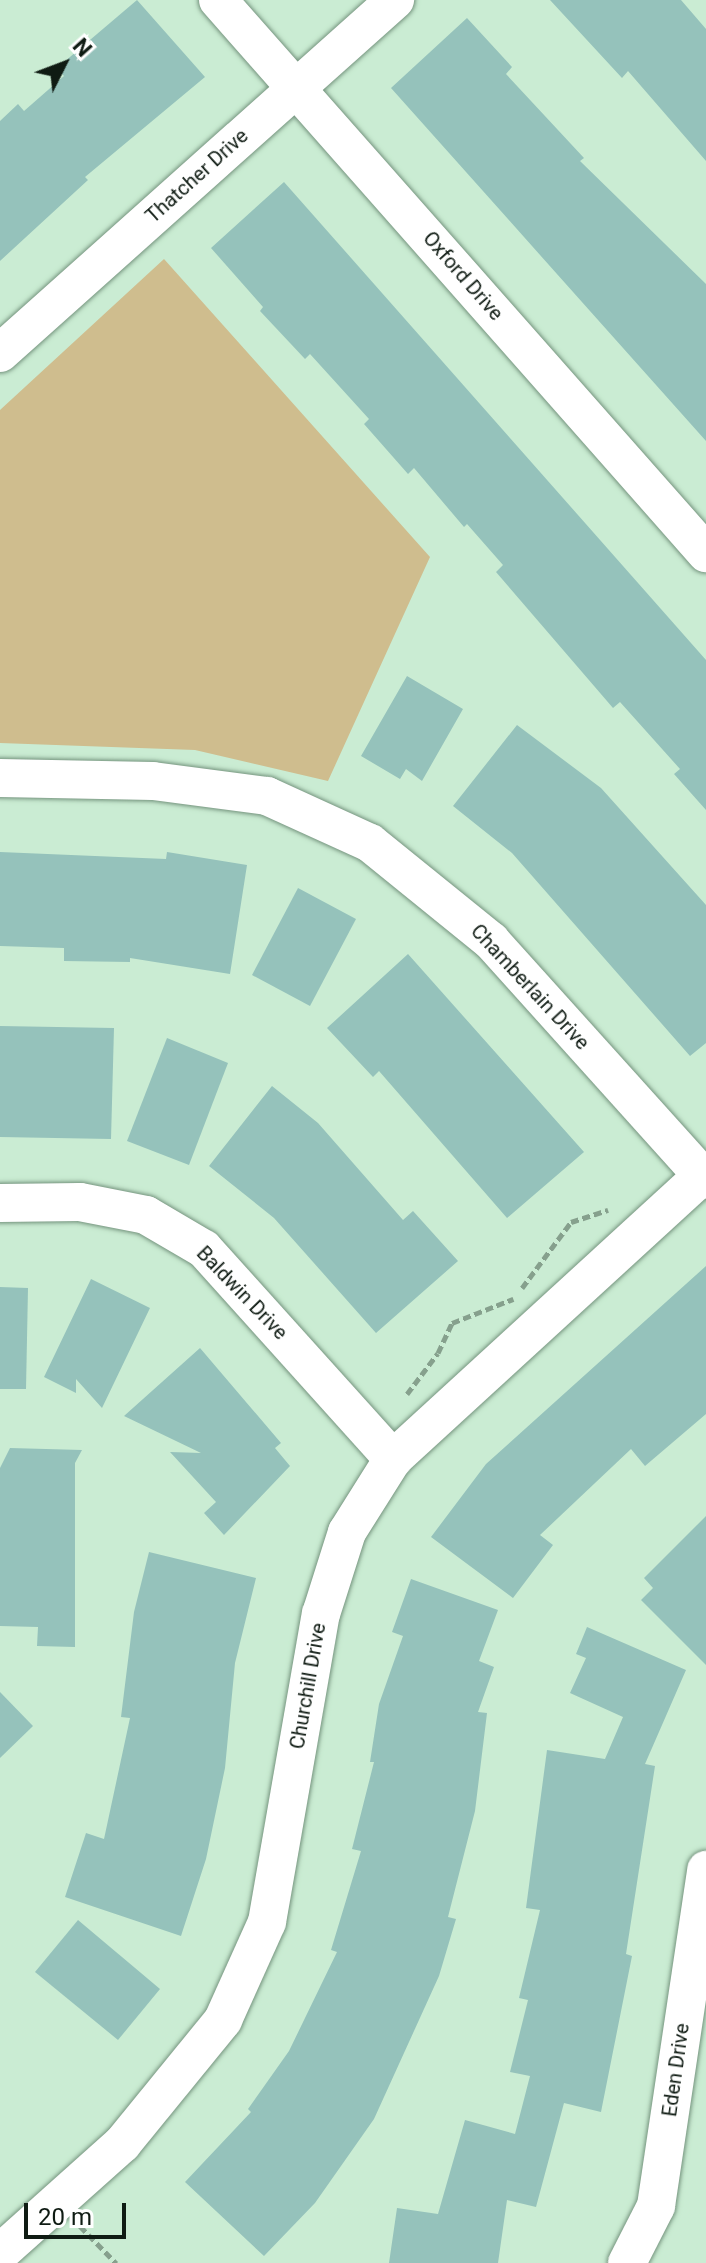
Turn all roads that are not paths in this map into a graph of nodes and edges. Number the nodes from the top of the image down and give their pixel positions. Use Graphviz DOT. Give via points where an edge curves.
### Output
graph roads {
  1 [pos="218,0"];
  2 [pos="395,0"];
  3 [pos="297,88"];
  4 [pos="0,353"];
  5 [pos="706,553"];
  6 [pos="0,778"];
  7 [pos="705,1176"];
  8 [pos="0,1203"];
  9 [pos="393,1459"];
  10 [pos="706,1870"];
  11 [pos="0,2253"];
  12 [pos="627,2263"];
  1 -- 3 [label="street, Oxford Drive"];
  2 -- 3 [label="street, Thatcher Drive"];
  3 -- 4 [label="street, Thatcher Drive"];
  3 -- 5 [label="street, Oxford Drive"];
  6 -- 7 [label="street, Chamberlain Drive" via="153,781 267,796 370,843 491,941"];
  7 -- 9 [label="street, Churchill Drive"];
  8 -- 9 [label="street, Baldwin Drive" via="80,1202 146,1215 204,1249"];
  9 -- 11 [label="street, Churchill Drive" via="347,1532 321,1614 267,1922 223,2020 122,2144"];
  10 -- 12 [label="street, Eden Drive" via="656,2206"];
}
